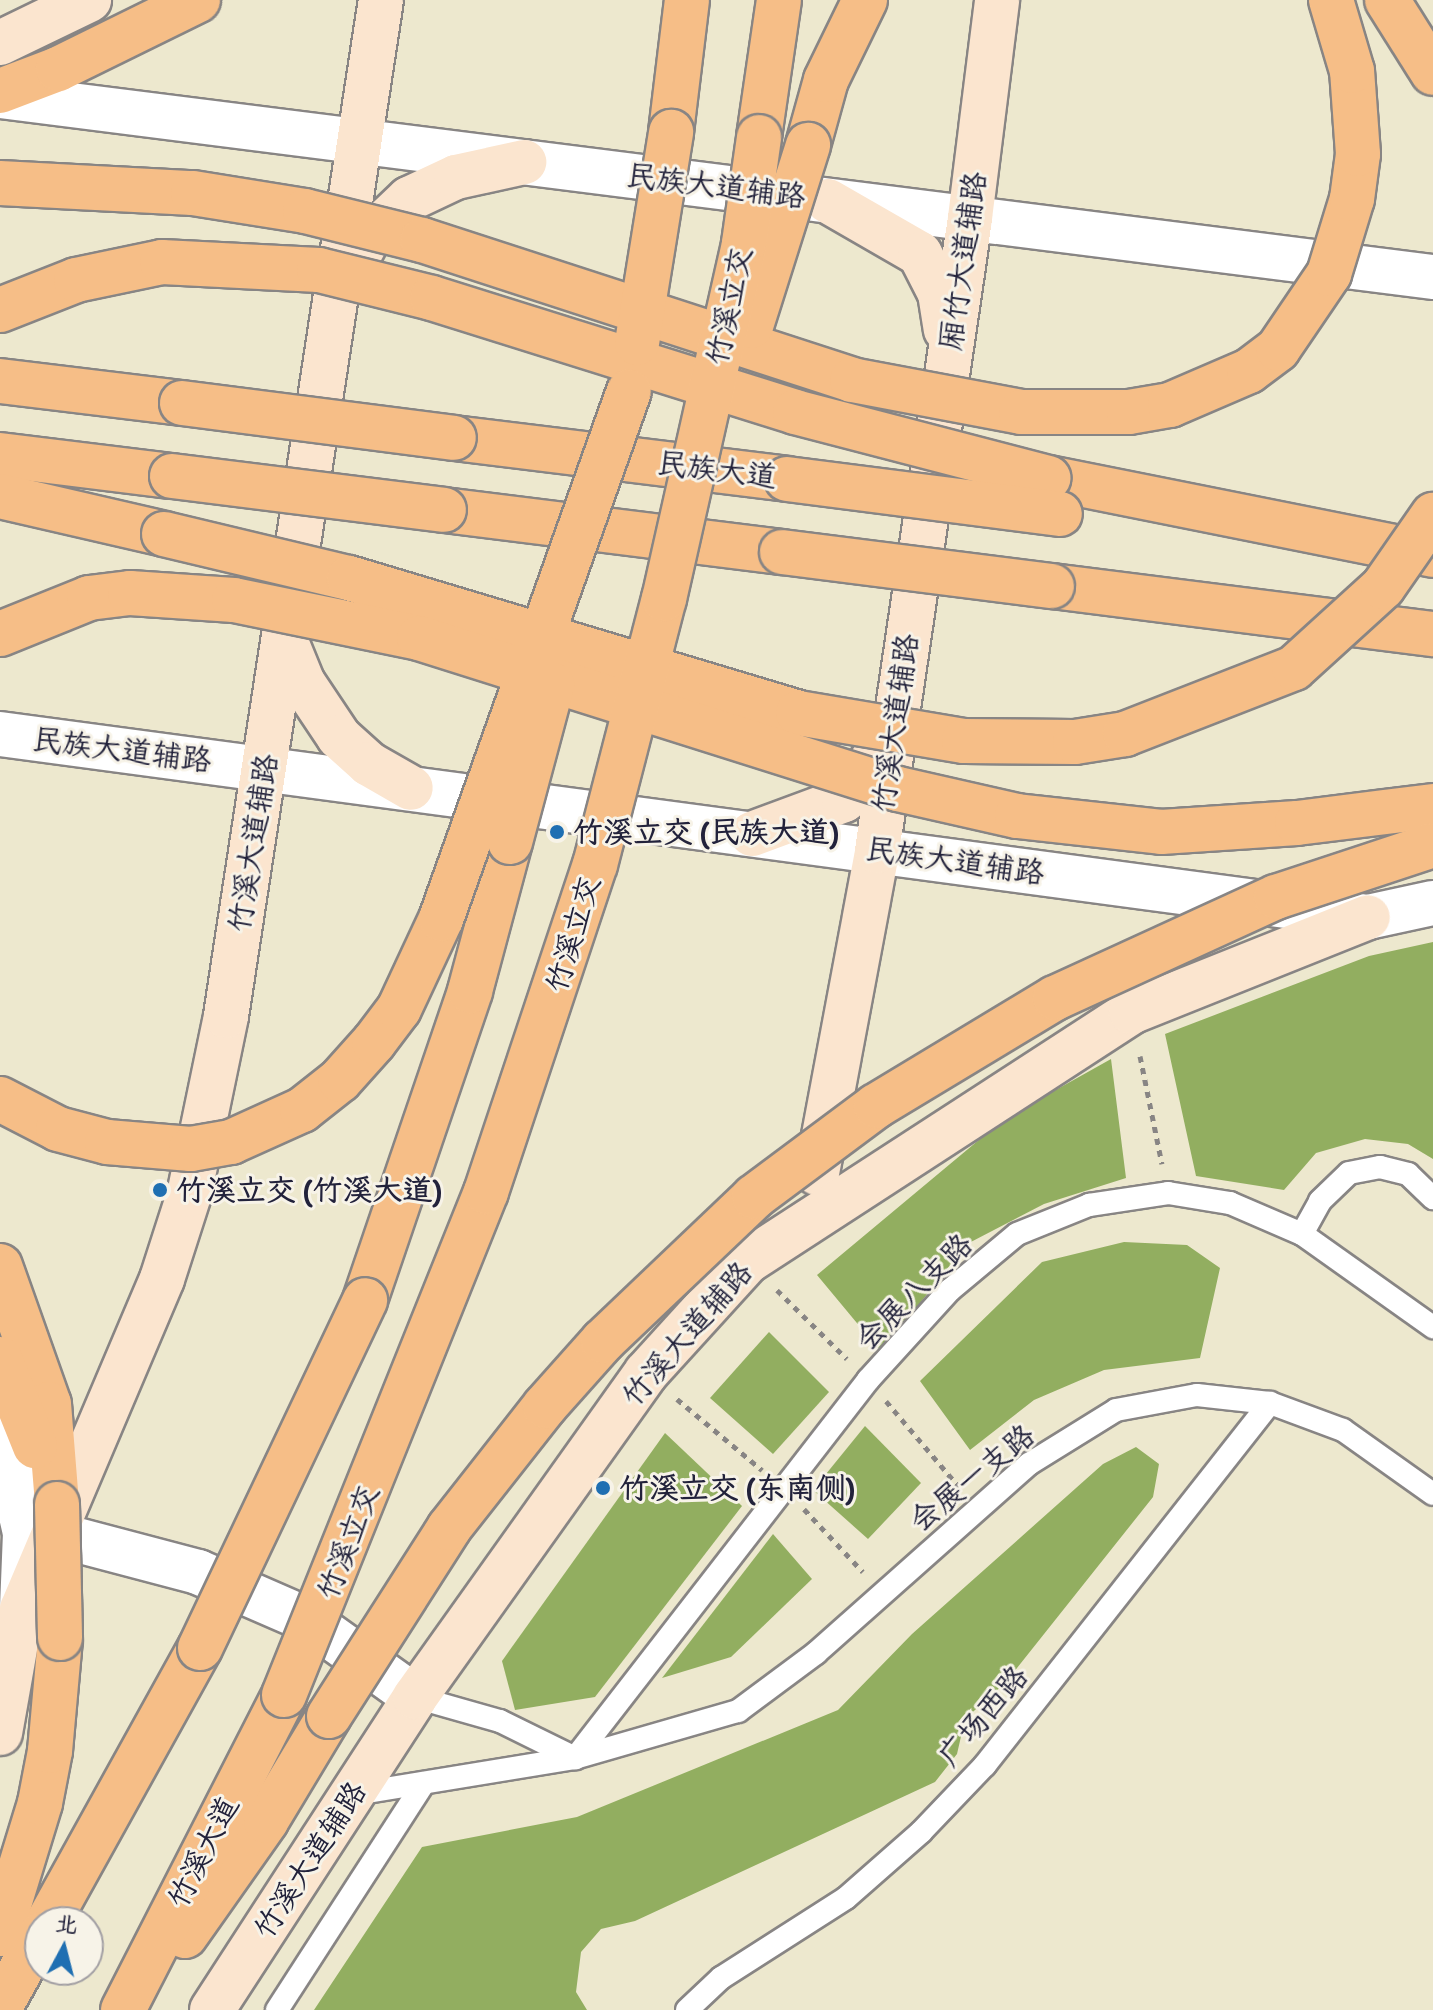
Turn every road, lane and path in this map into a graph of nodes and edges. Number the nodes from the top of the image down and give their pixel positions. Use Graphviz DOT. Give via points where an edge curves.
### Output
graph roads {
  1 [pos="89,0"];
  2 [pos="198,0"];
  3 [pos="381,0"];
  4 [pos="687,0"];
  5 [pos="779,0"];
  6 [pos="865,0"];
  7 [pos="997,0"];
  8 [pos="1331,0"];
  9 [pos="1387,0"];
  10 [pos="0,43"];
  11 [pos="1433,73"];
  12 [pos="0,94"];
  13 [pos="362,142"];
  14 [pos="524,162"];
  15 [pos="0,183"];
  16 [pos="828,201"];
  17 [pos="970,218"];
  18 [pos="1433,277"];
  19 [pos="337,299"];
  20 [pos="0,310"];
  21 [pos="950,356"];
  22 [pos="0,381"];
  23 [pos="629,391"];
  24 [pos="0,455"];
  25 [pos="0,496"];
  26 [pos="1055,496"];
  27 [pos="1433,515"];
  28 [pos="925,522"];
  29 [pos="1433,558"];
  30 [pos="664,599"];
  31 [pos="0,634"];
  32 [pos="1433,634"];
  33 [pos="285,639"];
  34 [pos="901,688"];
  35 [pos="0,734"];
  36 [pos="265,768"];
  37 [pos="411,788"];
  38 [pos="1433,806"];
  39 [pos="752,834"];
  40 [pos="1433,845"];
  41 [pos="877,851"];
  42 [pos="1433,903"];
  43 [pos="1368,917"];
  44 [pos="1131,1012"];
  45 [pos="0,1099"];
  46 [pos="1168,1193"];
  47 [pos="1433,1198"];
  48 [pos="809,1218"];
  49 [pos="1302,1234"];
  50 [pos="0,1266"];
  51 [pos="1433,1327"];
  52 [pos="0,1359"];
  53 [pos="1270,1403"];
  54 [pos="0,1424"];
  55 [pos="1433,1494"];
  56 [pos="57,1520"];
  57 [pos="22,1609"];
  58 [pos="284,1695"];
  59 [pos="415,1697"];
  60 [pos="0,1733"];
  61 [pos="575,1758"];
  62 [pos="424,1783"];
  63 [pos="352,1794"];
  64 [pos="57,1906"];
  65 [pos="0,1934"];
  66 [pos="24,1964"];
  67 [pos="0,2007"];
  68 [pos="123,2010"];
  69 [pos="133,2010"];
  70 [pos="212,2010"];
  71 [pos="277,2010"];
  72 [pos="687,2010"];
  1 -- 10 [label="main road"];
  2 -- 12 [label="highway"];
  3 -- 13 [label="main road"];
  4 -- 23 [label="highway, bridge" via="657,233"];
  5 -- 30 [label="highway, 竹溪立交, bridge" via="744,243"];
  6 -- 30 [label="highway, bridge" via="826,80"];
  7 -- 17 [label="main road, 厢竹大道辅路"];
  8 -- 15 [label="highway, bridge" via="1352,71 1358,154 1352,199 1329,274 1278,349 1249,371 1170,405 1129,412 1021,412 852,380 422,240 305,211 165,190"];
  9 -- 11 [label="highway"];
  12 -- 13 [label="street, 民族大道辅路"];
  13 -- 14 [label="street, 民族大道辅路"];
  13 -- 19 [label="main road"];
  14 -- 16 [label="street, 民族大道辅路"];
  14 -- 19 [label="main road" via="456,177 409,199 368,238"];
  16 -- 17 [label="street, 民族大道辅路"];
  16 -- 21 [label="main road" via="920,254 940,293"];
  17 -- 18 [label="street, 民族大道辅路"];
  17 -- 21 [label="main road, 厢竹大道辅路"];
  19 -- 33 [label="main road, 竹溪大道辅路"];
  20 -- 26 [label="highway, bridge" via="76,280 162,262 319,270 432,298"];
  21 -- 28 [label="main road, 厢竹大道辅路"];
  22 -- 26 [label="highway, 民族大道, bridge" via="787,479"];
  23 -- 45 [label="highway, bridge" via="441,919 399,1009 374,1042 340,1080 302,1110 231,1142 191,1149 107,1142 58,1129"];
  23 -- 64 [label="highway, bridge" via="470,991 365,1300 200,1648"];
  24 -- 32 [label="highway, bridge"];
  25 -- 27 [label="highway, bridge" via="349,578 798,713 964,741 1075,742 1140,729 1294,668 1383,587"];
  26 -- 29 [label="highway"];
  28 -- 34 [label="main road, 竹溪大道辅路"];
  30 -- 58 [label="highway, 竹溪立交, bridge" via="595,865 544,1027 474,1221"];
  31 -- 38 [label="highway, bridge" via="89,598 130,593 234,600 419,638 898,789 1017,816 1161,832 1284,825"];
  33 -- 36 [label="main road, 竹溪大道辅路"];
  33 -- 37 [label="main road" via="303,683 339,737 369,764"];
  34 -- 39 [label="main road" via="876,760 844,800"];
  34 -- 41 [label="main road, 竹溪大道辅路"];
  35 -- 36 [label="street, 民族大道辅路"];
  36 -- 37 [label="street, 民族大道辅路"];
  36 -- 56 [label="main road, 竹溪大道辅路" via="226,1016 189,1195 162,1279"];
  37 -- 39 [label="street, 民族大道辅路"];
  39 -- 41 [label="street, 民族大道辅路"];
  40 -- 69 [label="highway, bridge" via="1248,908 1055,998 902,1088 766,1188 650,1294 545,1406 449,1528 266,1821"];
  41 -- 43 [label="street, 民族大道辅路"];
  41 -- 48 [label="main road, 竹溪大道辅路"];
  42 -- 43 [label="street, 民族大道辅路"];
  43 -- 44 [label="main road"];
  44 -- 46 [label="path"];
  44 -- 48 [label="main road"];
  46 -- 49 [label="lane, 会展八支路" via="1230,1203"];
  46 -- 61 [label="lane, 会展八支路" via="1089,1205 1017,1234 950,1290 802,1463"];
  47 -- 49 [label="lane" via="1408,1174 1380,1167 1349,1173 1320,1201"];
  48 -- 59 [label="main road, 竹溪大道辅路" via="748,1261 646,1373"];
  49 -- 51 [label="lane, 会展八支路"];
  50 -- 56 [label="highway" via="49,1404"];
  52 -- 56 [label="highway"];
  53 -- 55 [label="lane, 会展一支路" via="1343,1430"];
  53 -- 61 [label="lane, 会展一支路" via="1197,1395 1116,1410 1029,1464 816,1653 738,1711"];
  53 -- 72 [label="lane, 广场西路" via="985,1765 921,1832 846,1898 721,1978"];
  54 -- 57 [label="street" via="25,1533"];
  56 -- 57 [label="main road, 竹溪大道辅路"];
  56 -- 59 [label="street" via="306,1619"];
  56 -- 65 [label="highway, bridge" via="57,1702 40,1803"];
  57 -- 60 [label="main road, 竹溪大道辅路"];
  58 -- 68 [label="highway, 竹溪大道"];
  59 -- 61 [label="lane" via="500,1721"];
  59 -- 63 [label="main road, 竹溪大道辅路"];
  61 -- 62 [label="lane, 会展一支路"];
  62 -- 63 [label="lane, 会展一支路"];
  62 -- 71 [label="lane"];
  63 -- 70 [label="main road, 竹溪大道辅路"];
  66 -- 67 [label="highway"];
}
